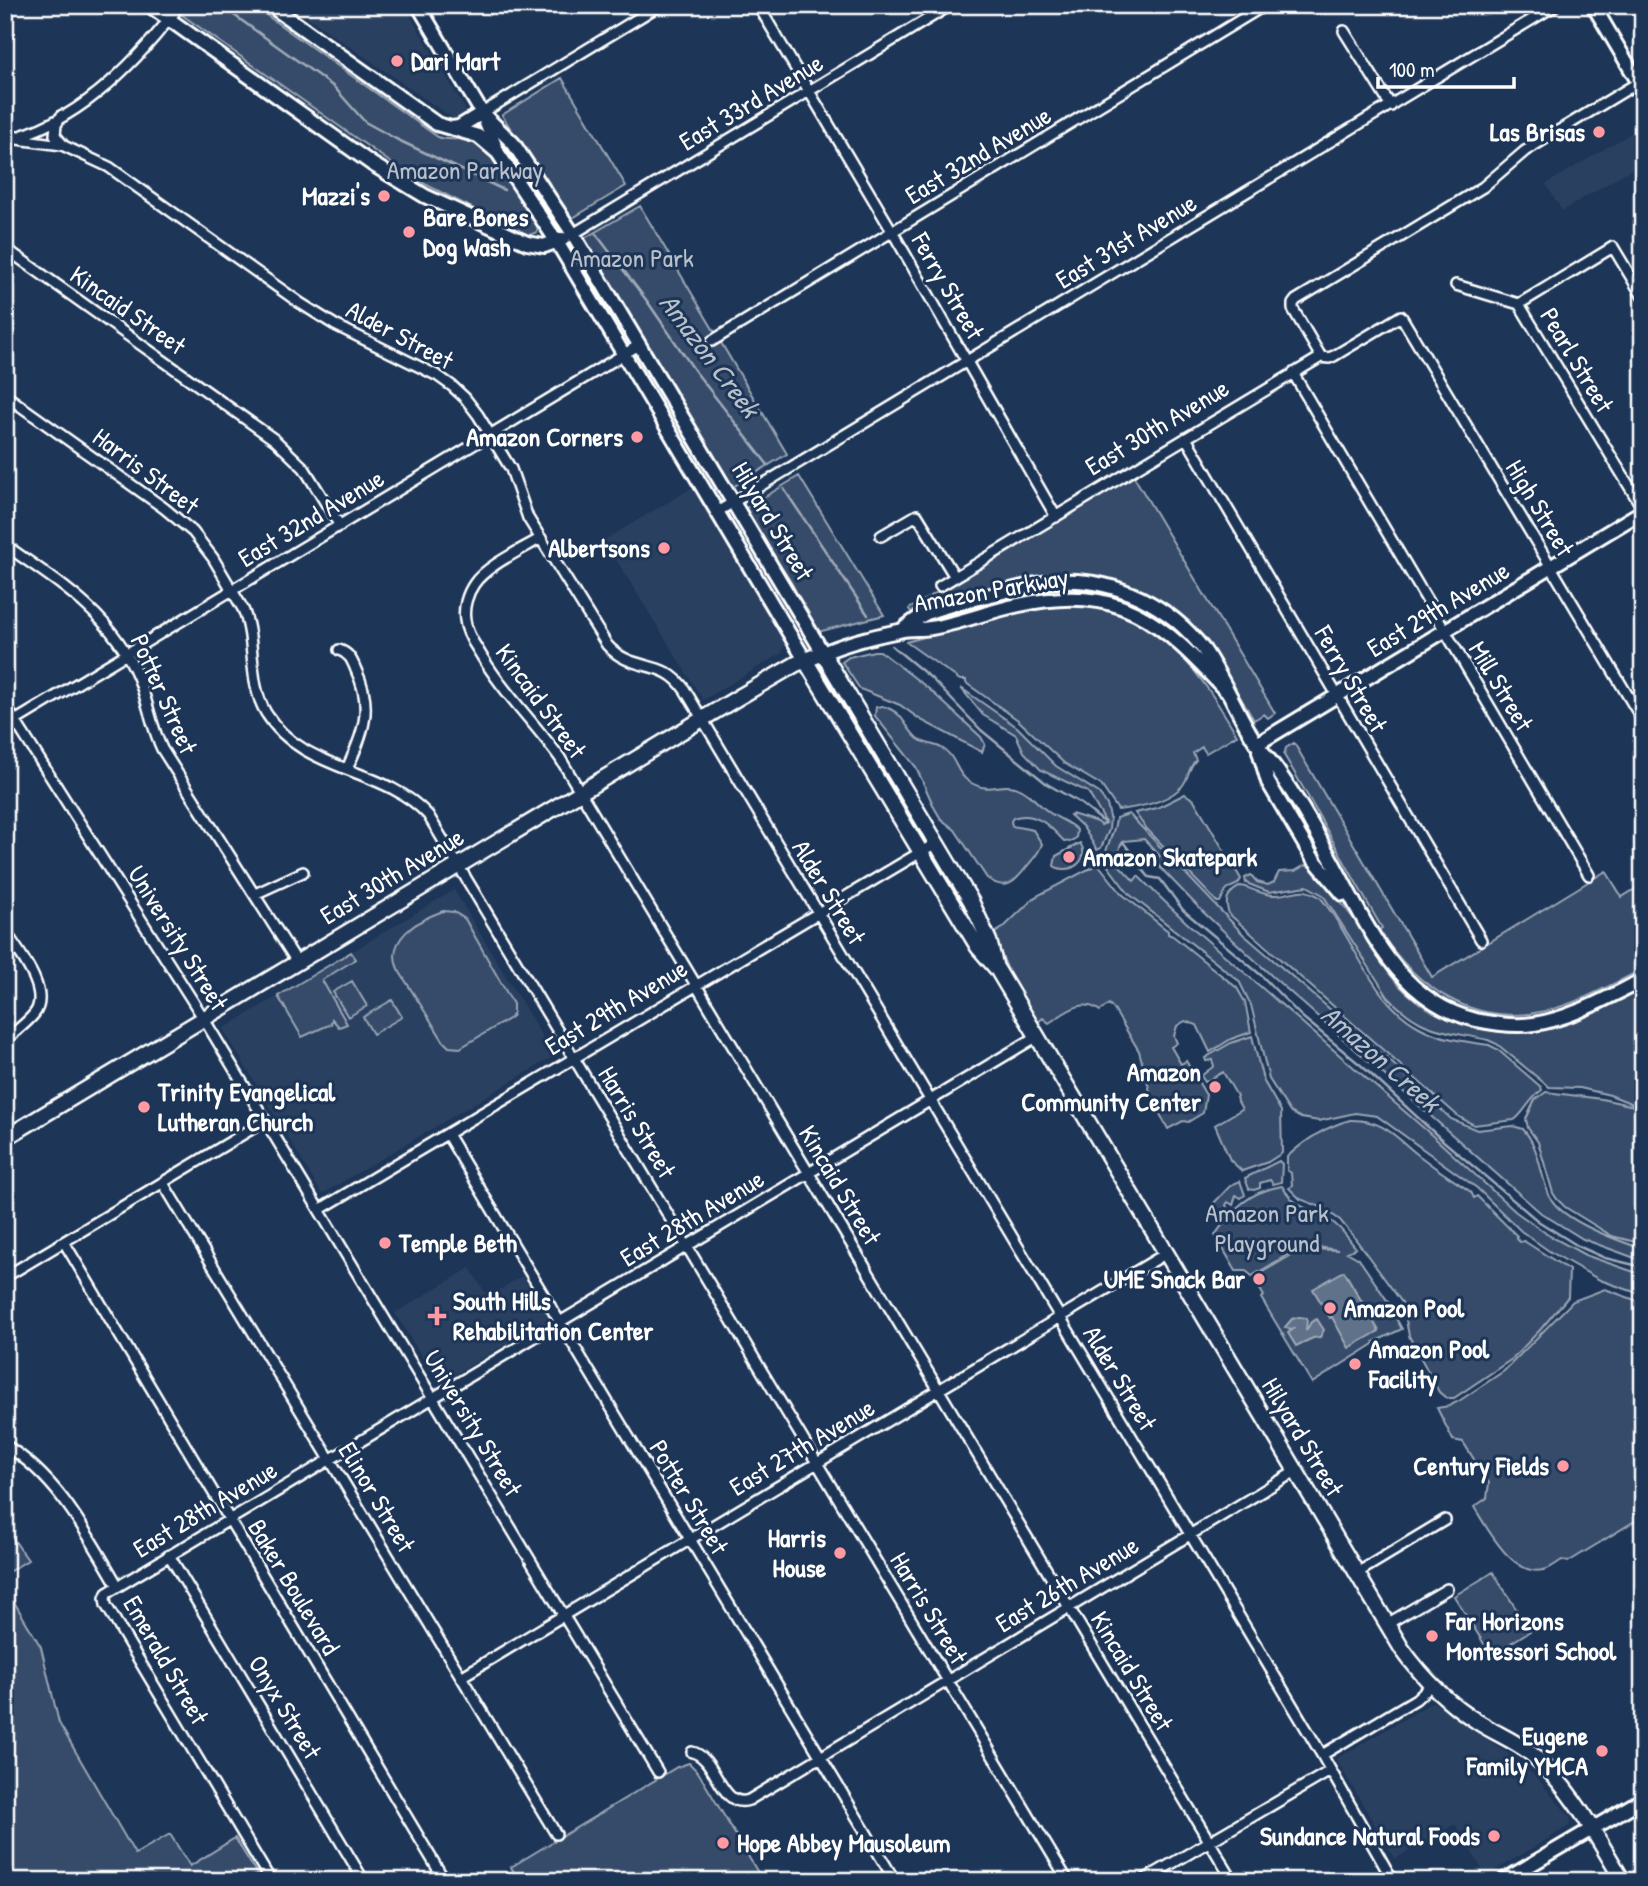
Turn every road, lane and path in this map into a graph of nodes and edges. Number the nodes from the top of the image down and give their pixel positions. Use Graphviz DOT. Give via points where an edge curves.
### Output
graph roads {
  1 [pos="149,5"];
  2 [pos="270,5"];
  3 [pos="418,5"];
  4 [pos="660,5"];
  5 [pos="758,5"];
  6 [pos="951,5"];
  7 [pos="1265,5"];
  8 [pos="1556,5"];
  9 [pos="1593,5"];
  10 [pos="172,17"];
  11 [pos="1344,31"];
  12 [pos="1641,86"];
  13 [pos="810,92"];
  14 [pos="1391,106"];
  15 [pos="482,113"];
  16 [pos="62,115"];
  17 [pos="450,129"];
  18 [pos="5,140"];
  19 [pos="64,146"];
  20 [pos="498,153"];
  21 [pos="892,231"];
  22 [pos="572,234"];
  23 [pos="557,242"];
  24 [pos="5,248"];
  25 [pos="1457,285"];
  26 [pos="1643,297"];
  27 [pos="1519,304"];
  28 [pos="1401,316"];
  29 [pos="712,341"];
  30 [pos="639,345"];
  31 [pos="624,354"];
  32 [pos="1321,357"];
  33 [pos="967,362"];
  34 [pos="1293,373"];
  35 [pos="5,395"];
  36 [pos="490,435"];
  37 [pos="1186,438"];
  38 [pos="733,503"];
  39 [pos="1643,510"];
  40 [pos="717,512"];
  41 [pos="1056,517"];
  42 [pos="340,526"];
  43 [pos="881,536"];
  44 [pos="541,538"];
  45 [pos="5,545"];
  46 [pos="1551,567"];
  47 [pos="955,578"];
  48 [pos="940,586"];
  49 [pos="232,590"];
  50 [pos="1445,632"];
  51 [pos="339,650"];
  52 [pos="823,653"];
  53 [pos="125,654"];
  54 [pos="805,660"];
  55 [pos="1337,697"];
  56 [pos="5,705"];
  57 [pos="702,719"];
  58 [pos="15,721"];
  59 [pos="1643,722"];
  60 [pos="5,727"];
  61 [pos="1257,744"];
  62 [pos="347,769"];
  63 [pos="580,793"];
  64 [pos="936,843"];
  65 [pos="921,852"];
  66 [pos="459,865"];
  67 [pos="303,872"];
  68 [pos="1589,876"];
  69 [pos="255,894"];
  70 [pos="817,914"];
  71 [pos="5,931"];
  72 [pos="1481,940"];
  73 [pos="297,962"];
  74 [pos="997,969"];
  75 [pos="1643,980"];
  76 [pos="697,985"];
  77 [pos="204,1019"];
  78 [pos="1036,1037"];
  79 [pos="5,1041"];
  80 [pos="575,1058"];
  81 [pos="929,1101"];
  82 [pos="265,1121"];
  83 [pos="447,1134"];
  84 [pos="5,1138"];
  85 [pos="809,1173"];
  86 [pos="163,1182"];
  87 [pos="319,1210"];
  88 [pos="64,1242"];
  89 [pos="687,1246"];
  90 [pos="1165,1254"];
  91 [pos="5,1277"];
  92 [pos="1059,1317"];
  93 [pos="560,1322"];
  94 [pos="939,1390"];
  95 [pos="433,1398"];
  96 [pos="5,1445"];
  97 [pos="329,1458"];
  98 [pos="817,1463"];
  99 [pos="1296,1471"];
  100 [pos="229,1519"];
  101 [pos="1445,1520"];
  102 [pos="1190,1535"];
  103 [pos="690,1539"];
  104 [pos="169,1555"];
  105 [pos="1357,1573"];
  106 [pos="118,1586"];
  107 [pos="1447,1590"];
  108 [pos="1069,1607"];
  109 [pos="563,1616"];
  110 [pos="1387,1624"];
  111 [pos="461,1677"];
  112 [pos="948,1680"];
  113 [pos="1431,1685"];
  114 [pos="692,1752"];
  115 [pos="1322,1755"];
  116 [pos="821,1758"];
  117 [pos="1331,1771"];
  118 [pos="657,1772"];
  119 [pos="1643,1798"];
  120 [pos="1592,1829"];
  121 [pos="556,1834"];
  122 [pos="1210,1843"];
  123 [pos="271,1881"];
  124 [pos="364,1881"];
  125 [pos="445,1881"];
  126 [pos="895,1881"];
  127 [pos="1068,1881"];
  128 [pos="1142,1881"];
  129 [pos="1233,1881"];
  130 [pos="1393,1881"];
  131 [pos="1503,1881"];
  132 [pos="1623,1881"];
  1 -- 10 [label="main road"];
  2 -- 17 [label="main road"];
  3 -- 15 [label="main road, Hilyard Street"];
  4 -- 15 [label="street"];
  5 -- 13 [label="street, Ferry Street"];
  6 -- 13 [label="street, East 33rd Avenue"];
  7 -- 21 [label="street, East 32nd Avenue"];
  8 -- 14 [label="street, East 31st Avenue"];
  9 -- 12 [label="main road"];
  10 -- 16 [label="street" via="110,84"];
  10 -- 23 [label="main road" via="409,188 527,243 544,246"];
  11 -- 14 [label="street"];
  12 -- 32 [label="street" via="1525,151 1483,187 1293,304"];
  13 -- 21 [label="street, Ferry Street"];
  13 -- 22 [label="street, East 33rd Avenue"];
  14 -- 33 [label="street, East 31st Avenue"];
  15 -- 17 [label="main road"];
  15 -- 20 [label="main road, Hilyard Street"];
  15 -- 22 [label="main road, Hilyard Street" via="513,144"];
  16 -- 18 [label="street"];
  16 -- 19 [label="street" via="55,135"];
  17 -- 20 [label="main road" via="478,136"];
  18 -- 19 [label="street, Alder Street"];
  19 -- 36 [label="street, Alder Street" via="109,167 312,311 452,386"];
  20 -- 23 [label="main road, Hilyard Street"];
  21 -- 29 [label="street, East 32nd Avenue"];
  21 -- 33 [label="street, Ferry Street"];
  22 -- 23 [label="main road"];
  22 -- 30 [label="main road, Hilyard Street"];
  23 -- 31 [label="main road, Hilyard Street"];
  24 -- 42 [label="street, Kincaid Street" via="275,440 304,468"];
  25 -- 27 [label="street"];
  26 -- 27 [label="street" via="1612,247"];
  27 -- 39 [label="street, Pearl Street"];
  28 -- 32 [label="street, East 30th Avenue" via="1334,356"];
  28 -- 46 [label="street, High Street"];
  30 -- 31 [label="street, East 32nd Avenue"];
  30 -- 38 [label="main road, Hilyard Street"];
  31 -- 36 [label="street, East 32nd Avenue"];
  31 -- 40 [label="main road, Hilyard Street"];
  32 -- 34 [label="street, East 30th Avenue"];
  33 -- 38 [label="street, East 31st Avenue"];
  33 -- 41 [label="street, Ferry Street"];
  34 -- 37 [label="street, East 30th Avenue"];
  34 -- 50 [label="street, Mill Street"];
  35 -- 49 [label="street, Harris Street" via="179,519 203,544"];
  36 -- 42 [label="street, East 32nd Avenue"];
  36 -- 44 [label="street, Alder Street" via="511,469 521,502"];
  37 -- 41 [label="street, East 30th Avenue"];
  37 -- 55 [label="street, Ferry Street"];
  38 -- 40 [label="street, East 31st Avenue"];
  38 -- 52 [label="main road, Hilyard Street"];
  39 -- 46 [label="main road, East 29th Avenue"];
  40 -- 54 [label="main road, Hilyard Street"];
  41 -- 47 [label="street, East 30th Avenue"];
  42 -- 49 [label="street, East 32nd Avenue"];
  43 -- 47 [label="street" via="917,514"];
  44 -- 57 [label="street, Alder Street" via="607,645 628,662 674,676"];
  44 -- 63 [label="street, Kincaid Street" via="474,584 464,609 465,622 488,667 545,738"];
  45 -- 53 [label="street, Potter Street" via="85,602"];
  46 -- 50 [label="main road, East 29th Avenue"];
  46 -- 59 [label="street, High Street"];
  47 -- 48 [label="street, East 30th Avenue"];
  49 -- 53 [label="street, East 32nd Avenue"];
  49 -- 62 [label="street, Harris Street" via="247,619 252,670 266,713 295,745"];
  50 -- 55 [label="main road, East 29th Avenue"];
  50 -- 68 [label="street, Mill Street"];
  51 -- 62 [label="street" via="350,657 366,699 366,720"];
  52 -- 54 [label="main road, Amazon Parkway"];
  52 -- 61 [label="main road, Amazon Parkway" via="901,630 931,628 1050,599 1093,599 1122,607 1172,637 1226,691"];
  52 -- 64 [label="main road, Hilyard Street"];
  53 -- 58 [label="street, East 32nd Avenue"];
  53 -- 69 [label="street, Potter Street" via="137,674 162,749"];
  54 -- 57 [label="main road, East 30th Avenue"];
  54 -- 65 [label="main road, Hilyard Street"];
  55 -- 61 [label="main road, East 29th Avenue"];
  55 -- 72 [label="street, Ferry Street"];
  56 -- 58 [label="street, University Street"];
  57 -- 63 [label="main road, East 30th Avenue"];
  57 -- 70 [label="street, Alder Street"];
  58 -- 60 [label="street, East 32nd Avenue"];
  58 -- 77 [label="street, University Street"];
  61 -- 75 [label="main road, Amazon Parkway" via="1281,775 1388,959 1404,979 1443,1008 1487,1022 1521,1024 1586,1008"];
  62 -- 66 [label="street, Harris Street" via="398,790 418,804"];
  63 -- 66 [label="main road, East 30th Avenue"];
  63 -- 76 [label="street, Kincaid Street"];
  64 -- 65 [label="street, East 29th Avenue"];
  64 -- 74 [label="main road, Hilyard Street" via="981,921"];
  65 -- 70 [label="street, East 29th Avenue"];
  65 -- 74 [label="main road, Hilyard Street" via="978,947"];
  66 -- 73 [label="main road, East 30th Avenue"];
  66 -- 80 [label="street, Harris Street"];
  67 -- 69 [label="street"];
  69 -- 73 [label="street, Potter Street"];
  70 -- 76 [label="street, East 29th Avenue"];
  70 -- 81 [label="street, Alder Street"];
  71 -- 79 [label="street" via="41,996 34,1014"];
  73 -- 77 [label="main road, East 30th Avenue"];
  74 -- 78 [label="main road, Hilyard Street"];
  76 -- 80 [label="street, East 29th Avenue"];
  76 -- 85 [label="street, Kincaid Street"];
  77 -- 82 [label="street, University Street"];
  77 -- 84 [label="main road, East 30th Avenue"];
  78 -- 81 [label="street, East 28th Avenue"];
  78 -- 90 [label="main road, Hilyard Street"];
  80 -- 83 [label="street, East 29th Avenue"];
  80 -- 89 [label="street, Harris Street"];
  81 -- 85 [label="street, East 28th Avenue"];
  81 -- 92 [label="street, Alder Street"];
  82 -- 86 [label="street"];
  82 -- 87 [label="street, University Street"];
  83 -- 87 [label="street, East 29th Avenue"];
  83 -- 93 [label="street, Potter Street"];
  85 -- 89 [label="street, East 28th Avenue"];
  85 -- 94 [label="street, Kincaid Street"];
  86 -- 88 [label="street"];
  86 -- 97 [label="street, Elinor Street"];
  87 -- 95 [label="street, University Street"];
  88 -- 91 [label="street"];
  88 -- 100 [label="street, Baker Boulevard"];
  89 -- 93 [label="street, East 28th Avenue"];
  89 -- 98 [label="street, Harris Street"];
  90 -- 92 [label="street, East 27th Avenue"];
  90 -- 99 [label="main road, Hilyard Street"];
  92 -- 94 [label="street, East 27th Avenue"];
  92 -- 102 [label="street, Alder Street"];
  93 -- 95 [label="street, East 28th Avenue"];
  93 -- 103 [label="street, Potter Street"];
  94 -- 98 [label="street, East 27th Avenue"];
  94 -- 108 [label="street, Kincaid Street"];
  95 -- 97 [label="street, East 28th Avenue"];
  95 -- 109 [label="street, University Street"];
  96 -- 106 [label="street, Emerald Street" via="64,1499"];
  97 -- 100 [label="street, East 28th Avenue"];
  97 -- 111 [label="street, Elinor Street"];
  98 -- 103 [label="street, East 27th Avenue"];
  98 -- 112 [label="street, Harris Street"];
  99 -- 102 [label="street, East 26th Avenue"];
  99 -- 105 [label="main road, Hilyard Street"];
  100 -- 104 [label="street, East 28th Avenue"];
  100 -- 125 [label="street, Baker Boulevard"];
  101 -- 105 [label="street"];
  102 -- 108 [label="street, East 26th Avenue"];
  102 -- 115 [label="street, Alder Street"];
  103 -- 109 [label="street, East 27th Avenue"];
  103 -- 116 [label="street, Potter Street"];
  104 -- 106 [label="street, East 28th Avenue"];
  104 -- 124 [label="street, Onyx Street"];
  105 -- 110 [label="main road, Hilyard Street"];
  106 -- 123 [label="street, Emerald Street" via="107,1593 106,1605"];
  107 -- 110 [label="street"];
  108 -- 112 [label="street, East 26th Avenue"];
  108 -- 122 [label="street, Kincaid Street"];
  109 -- 111 [label="street, East 27th Avenue"];
  109 -- 118 [label="street, University Street"];
  110 -- 113 [label="main road, Hilyard Street"];
  111 -- 121 [label="street, Elinor Street"];
  112 -- 116 [label="street, East 26th Avenue"];
  112 -- 127 [label="street, Harris Street"];
  113 -- 115 [label="street" via="1416,1699"];
  113 -- 120 [label="main road, Hilyard Street" via="1472,1718 1530,1753 1561,1784"];
  114 -- 116 [label="street, East 26th Avenue" via="705,1759 729,1795 740,1802"];
  115 -- 117 [label="street, Alder Street"];
  116 -- 126 [label="street, Potter Street"];
  117 -- 122 [label="street"];
  117 -- 130 [label="street, Alder Street"];
  119 -- 120 [label="main road"];
  120 -- 131 [label="main road"];
  120 -- 132 [label="main road, Hilyard Street"];
  122 -- 128 [label="street"];
  122 -- 129 [label="street, Kincaid Street"];
}
